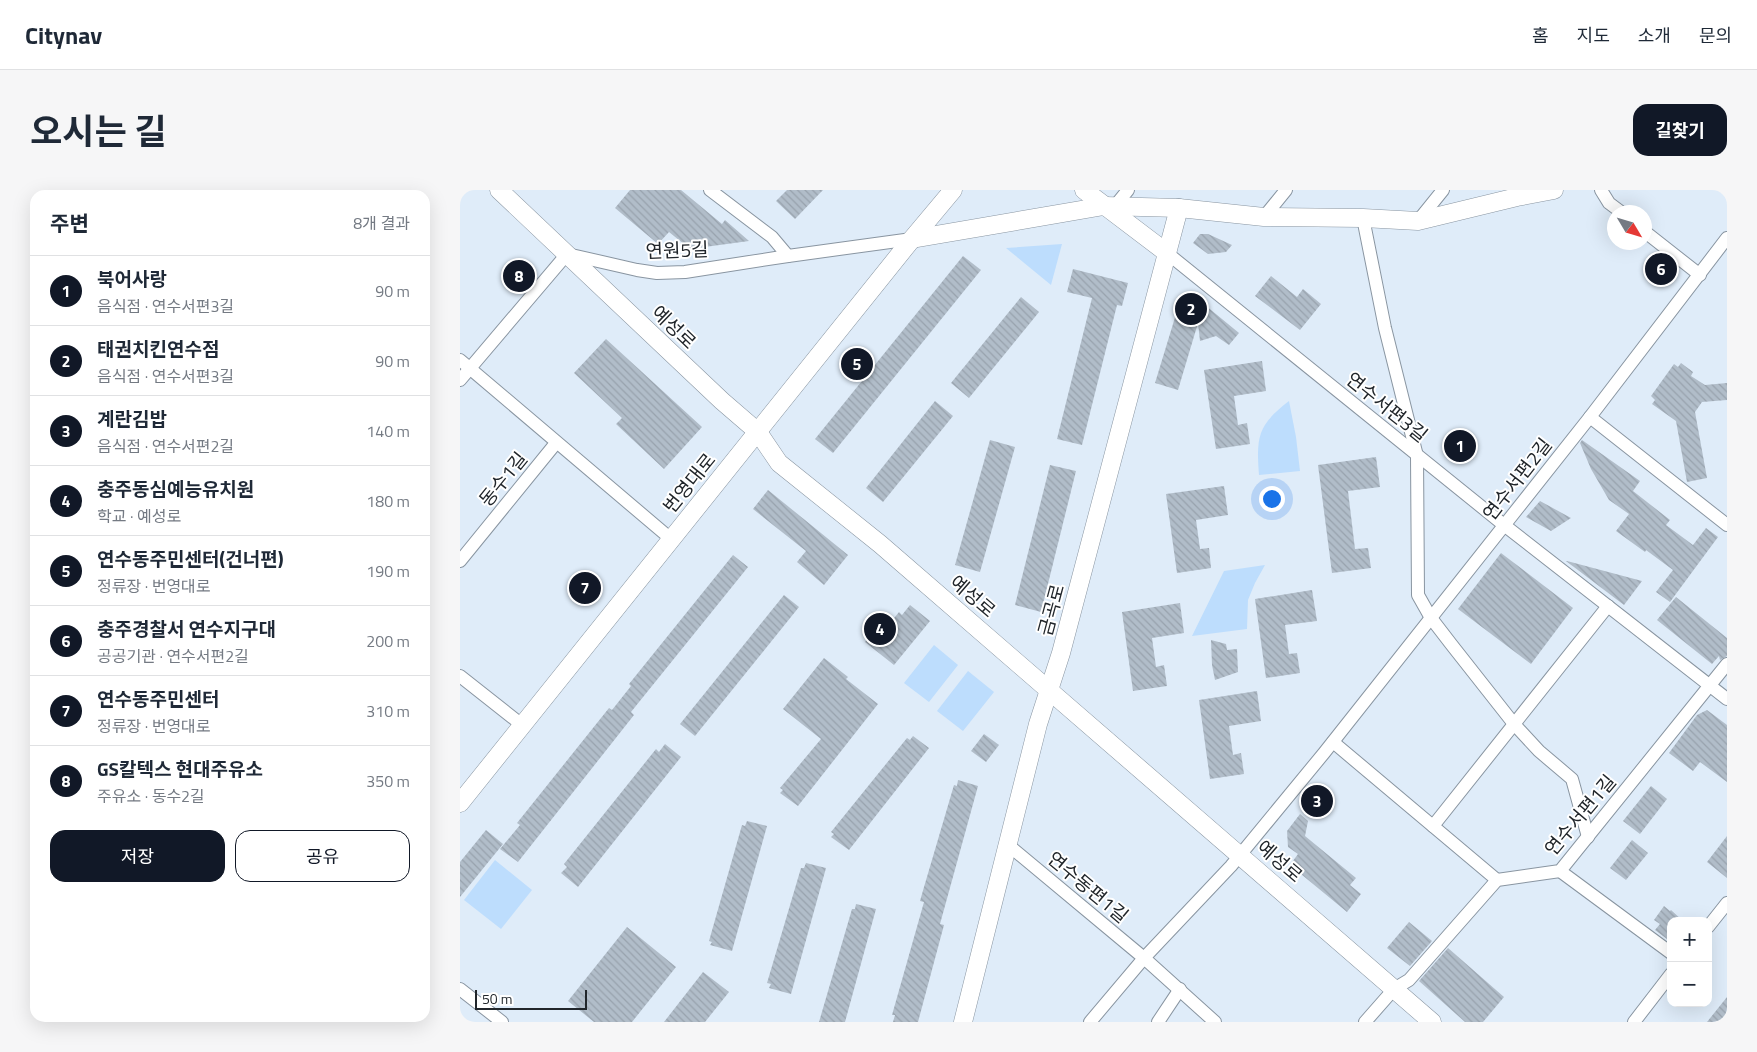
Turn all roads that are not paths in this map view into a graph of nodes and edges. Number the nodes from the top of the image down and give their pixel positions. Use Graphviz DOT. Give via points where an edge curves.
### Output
graph roads {
  1 [pos="499,190"];
  2 [pos="710,190"];
  3 [pos="953,190"];
  4 [pos="1084,190"];
  5 [pos="1128,190"];
  6 [pos="1286,190"];
  7 [pos="1443,190"];
  8 [pos="1554,190"];
  9 [pos="1601,190"];
  10 [pos="1513,193"];
  11 [pos="1612,205"];
  12 [pos="1109,206"];
  13 [pos="1179,208"];
  14 [pos="1264,217"];
  15 [pos="1363,218"];
  16 [pos="1418,221"];
  17 [pos="1652,237"];
  18 [pos="1727,238"];
  19 [pos="912,239"];
  20 [pos="1167,253"];
  21 [pos="567,254"];
  22 [pos="788,256"];
  23 [pos="1700,275"];
  24 [pos="465,364"];
  25 [pos="460,380"];
  26 [pos="1590,417"];
  27 [pos="758,432"];
  28 [pos="556,443"];
  29 [pos="1417,456"];
  30 [pos="1504,525"];
  31 [pos="1727,525"];
  32 [pos="671,539"];
  33 [pos="460,561"];
  34 [pos="1608,606"];
  35 [pos="1431,618"];
  36 [pos="1727,664"];
  37 [pos="460,676"];
  38 [pos="1710,686"];
  39 [pos="1048,689"];
  40 [pos="1727,699"];
  41 [pos="1514,724"];
  42 [pos="522,725"];
  43 [pos="1333,742"];
  44 [pos="460,803"];
  45 [pos="1433,826"];
  46 [pos="1588,837"];
  47 [pos="1007,844"];
  48 [pos="1240,854"];
  49 [pos="1560,871"];
  50 [pos="1496,880"];
  51 [pos="1727,903"];
  52 [pos="1712,922"];
  53 [pos="1667,950"];
  54 [pos="1144,958"];
  55 [pos="1667,979"];
  56 [pos="460,989"];
  57 [pos="1180,989"];
  58 [pos="1394,989"];
  59 [pos="502,1022"];
  60 [pos="963,1022"];
  61 [pos="1090,1022"];
  62 [pos="1158,1022"];
  63 [pos="1216,1022"];
  64 [pos="1365,1022"];
  65 [pos="1432,1022"];
  66 [pos="1634,1022"];
  1 -- 21 [label="street, 예성로"];
  2 -- 22 [label="street" via="772,237"];
  3 -- 19 [label="street, 번영대로"];
  4 -- 12 [label="street"];
  5 -- 12 [label="street"];
  6 -- 14 [label="street"];
  7 -- 16 [label="street"];
  8 -- 10 [label="street"];
  9 -- 11 [label="street"];
  10 -- 16 [label="street"];
  12 -- 13 [label="street"];
  12 -- 19 [label="street"];
  12 -- 20 [label="street"];
  13 -- 14 [label="street"];
  13 -- 20 [label="street, 금곡로"];
  14 -- 15 [label="street"];
  15 -- 16 [label="street"];
  15 -- 29 [label="street" via="1385,328"];
  17 -- 23 [label="street"];
  18 -- 23 [label="street, 연수서편2길"];
  19 -- 22 [label="street, 연원5길"];
  19 -- 27 [label="street, 번영대로"];
  20 -- 29 [label="street, 연수서편3길"];
  20 -- 39 [label="street, 금곡로" via="1062,653"];
  21 -- 22 [label="street, 연원5길" via="657,273 686,272"];
  21 -- 24 [label="street"];
  21 -- 27 [label="street, 예성로"];
  23 -- 26 [label="street, 연수서편2길"];
  24 -- 25 [label="street"];
  24 -- 28 [label="street"];
  26 -- 30 [label="street, 연수서편2길"];
  26 -- 31 [label="street"];
  27 -- 32 [label="street, 번영대로"];
  27 -- 39 [label="street, 예성로" via="779,463 880,544"];
  28 -- 32 [label="street"];
  28 -- 33 [label="street, 동수1길"];
  29 -- 30 [label="street, 연수서편3길"];
  29 -- 35 [label="street" via="1418,595"];
  30 -- 34 [label="street, 연수서편3길"];
  30 -- 35 [label="street, 연수서편2길"];
  32 -- 42 [label="street, 번영대로"];
  34 -- 38 [label="street, 연수서편3길"];
  34 -- 41 [label="street"];
  35 -- 41 [label="street"];
  35 -- 43 [label="street, 연수서편2길"];
  36 -- 38 [label="street, 연수서편1길"];
  37 -- 42 [label="street"];
  38 -- 40 [label="street, 연수서편3길"];
  38 -- 46 [label="street, 연수서편1길"];
  39 -- 47 [label="street, 금곡로"];
  39 -- 48 [label="street, 예성로"];
  41 -- 45 [label="street"];
  41 -- 46 [label="street" via="1572,780"];
  42 -- 44 [label="street, 번영대로"];
  43 -- 45 [label="street"];
  43 -- 48 [label="street, 연수서편2길"];
  45 -- 50 [label="street"];
  46 -- 49 [label="street, 연수서편1길"];
  47 -- 54 [label="street, 연수동편1길"];
  47 -- 60 [label="street, 금곡로"];
  48 -- 54 [label="street"];
  48 -- 58 [label="street, 예성로"];
  49 -- 50 [label="street, 연수서편1길"];
  49 -- 53 [label="street"];
  50 -- 58 [label="street" via="1409,980"];
  51 -- 52 [label="street"];
  54 -- 57 [label="street, 연수동편1길"];
  54 -- 61 [label="street"];
  55 -- 66 [label="street"];
  56 -- 59 [label="street"];
  57 -- 62 [label="street"];
  57 -- 63 [label="street, 연수동편1길"];
  58 -- 64 [label="street"];
  58 -- 65 [label="street, 예성로"];
}
